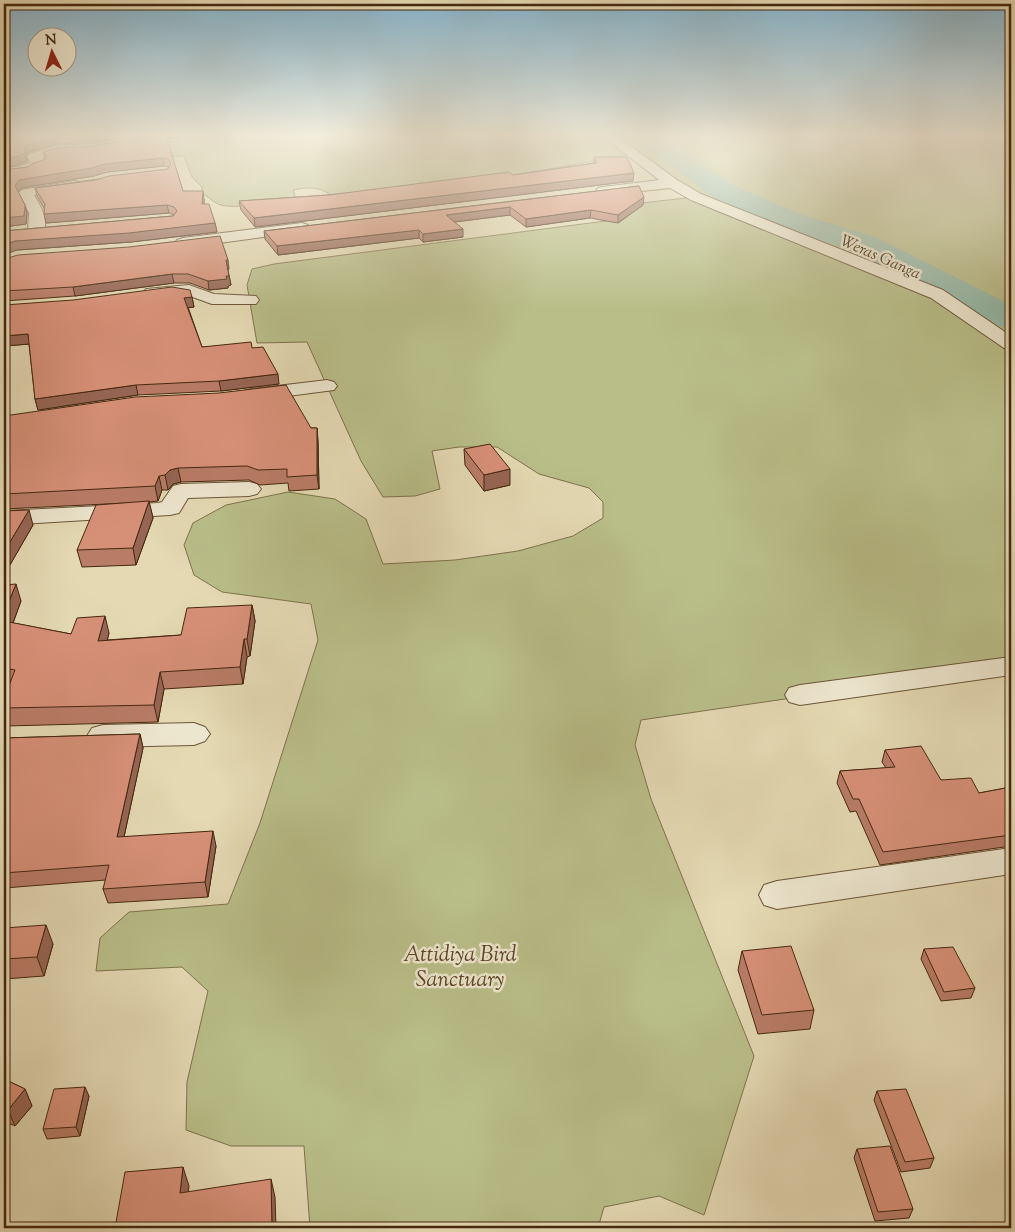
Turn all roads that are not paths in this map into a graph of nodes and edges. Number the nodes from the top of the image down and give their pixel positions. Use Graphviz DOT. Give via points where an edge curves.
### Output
graph roads {
  1 [pos="26,193"];
  2 [pos="690,193"];
  3 [pos="316,227"];
  4 [pos="55,229"];
  5 [pos="36,231"];
  6 [pos="20,232"];
  7 [pos="170,244"];
  8 [pos="134,295"];
  9 [pos="250,300"];
  10 [pos="1011,344"];
  11 [pos="327,386"];
  12 [pos="230,398"];
  13 [pos="249,489"];
  14 [pos="4,518"];
  15 [pos="1011,666"];
  16 [pos="800,695"];
  17 [pos="194,734"];
  18 [pos="80,737"];
  19 [pos="1011,860"];
  20 [pos="777,895"];
  1 -- 5 [label="street" via="37,213"];
  2 -- 10 [label="street" via="937,294"];
  3 -- 7 [label="street"];
  4 -- 5 [label="street"];
  5 -- 6 [label="street"];
  8 -- 9 [label="street" via="189,290 212,299"];
  11 -- 12 [label="street"];
  13 -- 14 [label="street" via="181,491 170,508 158,510"];
  15 -- 16 [label="street"];
  17 -- 18 [label="street"];
  19 -- 20 [label="street"];
}
